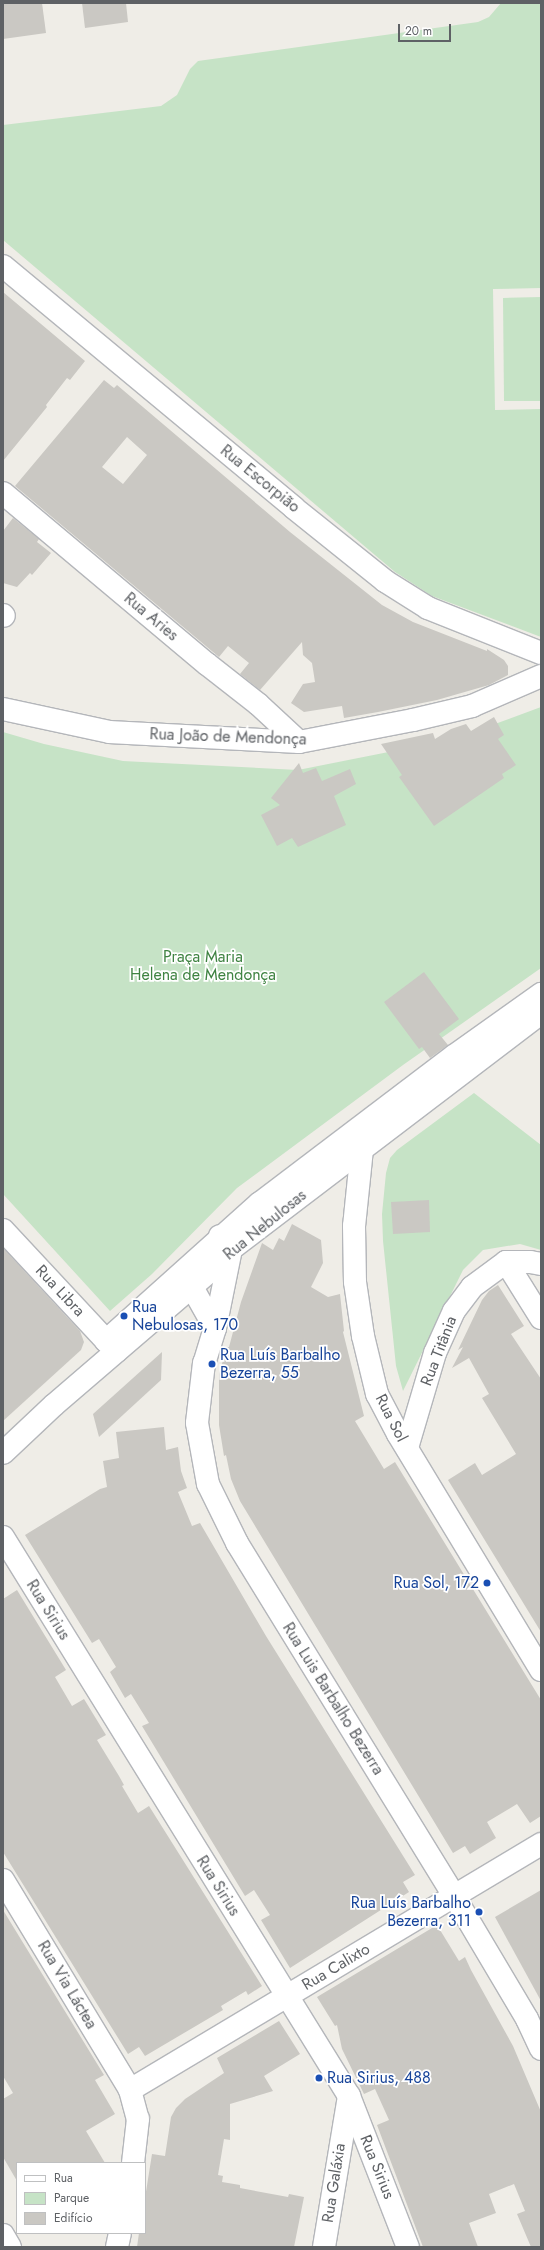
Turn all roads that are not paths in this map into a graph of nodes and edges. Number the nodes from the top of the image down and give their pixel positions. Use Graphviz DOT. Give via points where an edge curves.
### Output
graph roads {
  1 [pos="3,266"];
  2 [pos="3,493"];
  3 [pos="541,653"];
  4 [pos="541,676"];
  5 [pos="3,709"];
  6 [pos="299,742"];
  7 [pos="541,994"];
  8 [pos="541,1013"];
  9 [pos="357,1141"];
  10 [pos="3,1230"];
  11 [pos="226,1242"];
  12 [pos="506,1262"];
  13 [pos="541,1264"];
  14 [pos="187,1278"];
  15 [pos="541,1318"];
  16 [pos="215,1328"];
  17 [pos="111,1346"];
  18 [pos="3,1432"];
  19 [pos="407,1448"];
  20 [pos="3,1453"];
  21 [pos="3,1537"];
  22 [pos="541,1670"];
  23 [pos="541,1844"];
  24 [pos="3,1880"];
  25 [pos="454,1896"];
  26 [pos="287,1996"];
  27 [pos="541,2049"];
  28 [pos="130,2090"];
  29 [pos="349,2096"];
  30 [pos="133,2162"];
  31 [pos="120,2234"];
  32 [pos="3,2235"];
  33 [pos="10,2247"];
  34 [pos="117,2247"];
  35 [pos="324,2247"];
  36 [pos="408,2247"];
  1 -- 3 [label="street, Rua Escorpião" via="288,503 386,581 428,608"];
  2 -- 6 [label="street, Rua Aries" via="258,704"];
  4 -- 6 [label="street, Rua João de Mendonça" via="472,706"];
  5 -- 6 [label="street, Rua João de Mendonça" via="109,732"];
  7 -- 9 [label="street, Rua Nebulosas" via="454,1056"];
  8 -- 9 [label="street, Rua Nebulosas"];
  9 -- 11 [label="street, Rua Nebulosas"];
  9 -- 19 [label="street, Rua Sol" via="355,1282 363,1336 378,1394"];
  10 -- 17 [label="street, Rua Libra"];
  11 -- 14 [label="street, Rua Nebulosas"];
  11 -- 16 [label="street, Rua Luis Barbalho Bezerra"];
  12 -- 13 [label="street"];
  12 -- 15 [label="street"];
  12 -- 19 [label="street, Rua Titânia" via="472,1287 454,1311 435,1353"];
  14 -- 16 [label="street"];
  14 -- 17 [label="street, Rua Nebulosas"];
  16 -- 25 [label="street, Rua Luis Barbalho Bezerra" via="204,1362 197,1423 208,1484 237,1543"];
  17 -- 18 [label="street, Rua Nebulosas"];
  17 -- 20 [label="street, Rua Nebulosas"];
  19 -- 22 [label="street, Rua Sol"];
  21 -- 26 [label="street, Rua Sirius"];
  23 -- 25 [label="street, Rua Calixto"];
  24 -- 28 [label="street, Rua Via Láctea"];
  25 -- 26 [label="street, Rua Calixto"];
  25 -- 27 [label="street, Rua Luis Barbalho Bezerra" via="527,2019"];
  26 -- 28 [label="street, Rua Calixto"];
  26 -- 29 [label="street, Rua Sirius"];
  28 -- 30 [label="street, Rua Via Láctea" via="138,2119"];
  29 -- 35 [label="street, Rua Galáxia"];
  29 -- 36 [label="street, Rua Sirius"];
  31 -- 34 [label="street"];
  32 -- 33 [label="street"];
}
